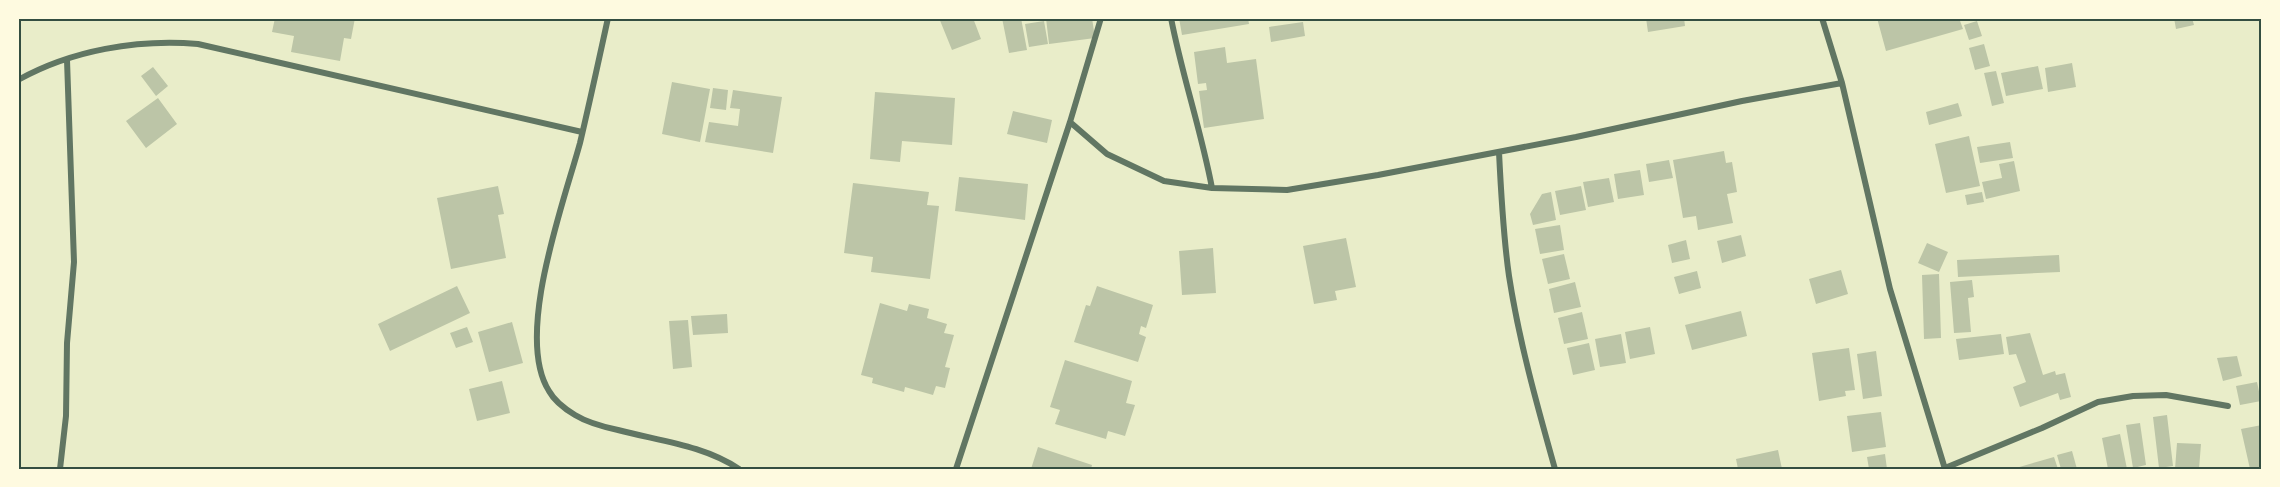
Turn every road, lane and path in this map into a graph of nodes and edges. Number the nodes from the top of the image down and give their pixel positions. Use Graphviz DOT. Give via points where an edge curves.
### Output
graph roads {
  1 [pos="608,18"];
  2 [pos="1101,18"];
  3 [pos="1171,18"];
  4 [pos="1822,18"];
  5 [pos="67,60"];
  6 [pos="18,80"];
  7 [pos="1842,83"];
  8 [pos="1070,122"];
  9 [pos="582,132"];
  10 [pos="1499,152"];
  11 [pos="1212,188"];
  12 [pos="2228,406"];
  13 [pos="1945,468"];
  14 [pos="60,469"];
  15 [pos="739,469"];
  16 [pos="956,469"];
  17 [pos="1555,469"];
  1 -- 9 [label="street"];
  2 -- 8 [label="street"];
  3 -- 11 [label="street"];
  4 -- 7 [label="street"];
  5 -- 6 [label="street"];
  5 -- 9 [label="street" via="148,42 198,44"];
  5 -- 14 [label="street" via="74,262"];
  7 -- 10 [label="street"];
  7 -- 13 [label="street" via="1890,289"];
  8 -- 11 [label="street" via="1107,153 1164,181"];
  8 -- 16 [label="street"];
  9 -- 15 [label="street" via="543,283 537,340 540,368 548,389 558,404 588,421 707,452"];
  10 -- 11 [label="street" via="1287,190"];
  10 -- 17 [label="street" via="1509,278 1526,362"];
  12 -- 13 [label="street" via="2166,394 2098,402"];
}
